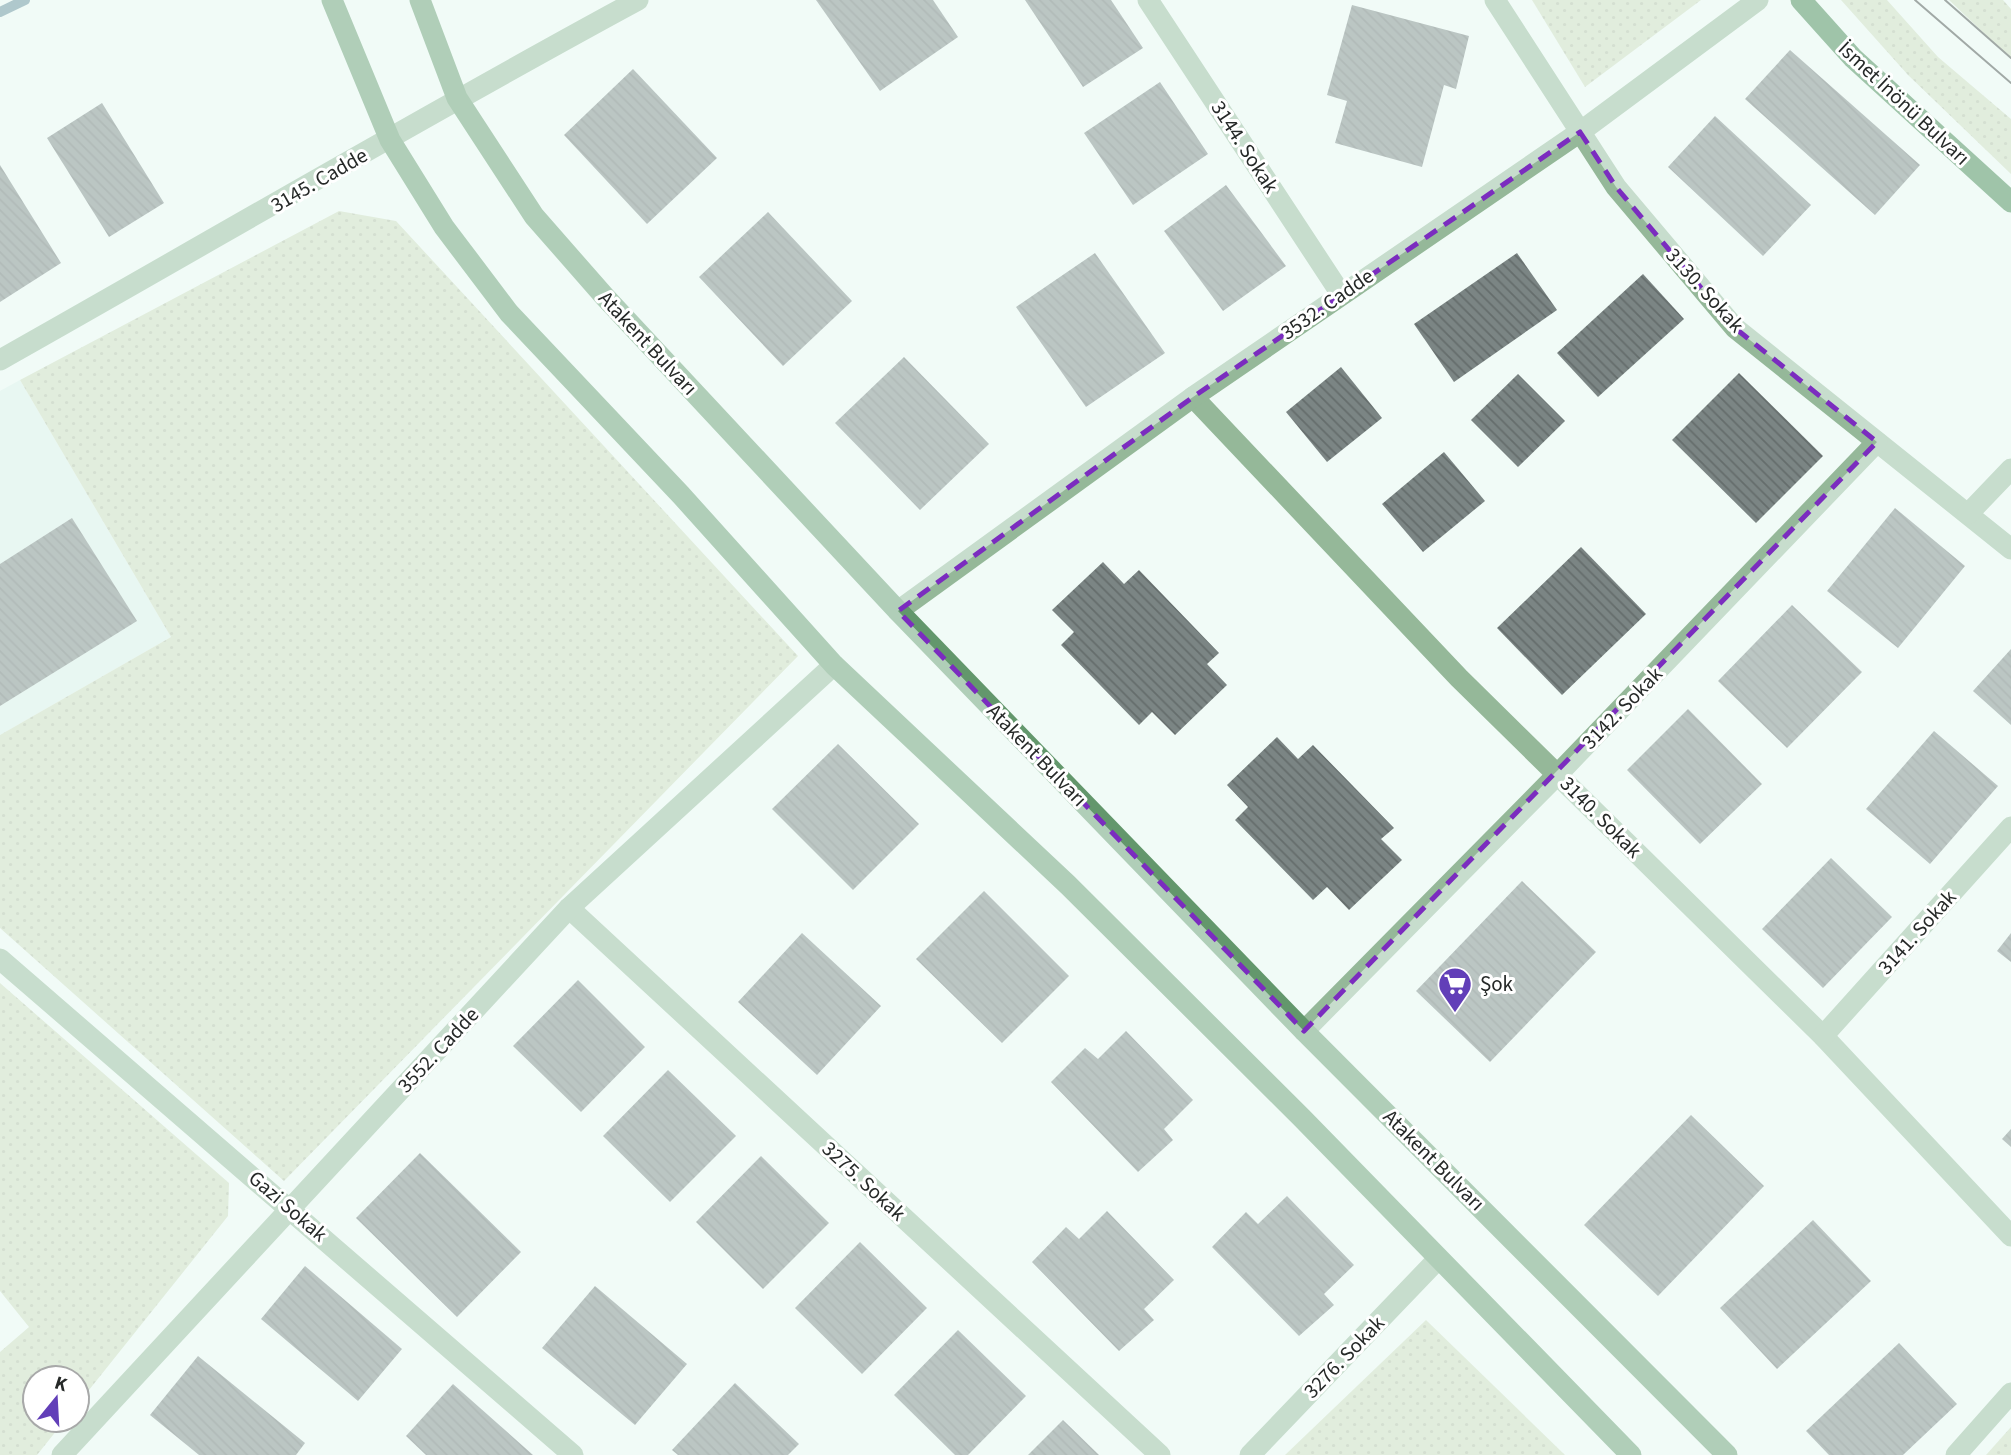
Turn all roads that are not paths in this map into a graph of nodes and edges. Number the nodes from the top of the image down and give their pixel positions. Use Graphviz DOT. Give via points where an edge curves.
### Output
graph roads {
  1 [pos="331,0"];
  2 [pos="420,0"];
  3 [pos="638,0"];
  4 [pos="1148,0"];
  5 [pos="1495,0"];
  6 [pos="1758,0"];
  7 [pos="1801,0"];
  8 [pos="457,98"];
  9 [pos="1580,132"];
  10 [pos="390,139"];
  11 [pos="2011,202"];
  12 [pos="1341,294"];
  13 [pos="0,360"];
  14 [pos="1193,397"];
  15 [pos="1877,442"];
  16 [pos="2011,469"];
  17 [pos="1968,514"];
  18 [pos="2011,549"];
  19 [pos="898,611"];
  20 [pos="834,665"];
  21 [pos="1558,774"];
  22 [pos="2011,827"];
  23 [pos="569,908"];
  24 [pos="0,959"];
  25 [pos="1304,1031"];
  26 [pos="1823,1036"];
  27 [pos="292,1209"];
  28 [pos="2011,1236"];
  29 [pos="1438,1259"];
  30 [pos="2011,1393"];
  31 [pos="62,1455"];
  32 [pos="573,1455"];
  33 [pos="1160,1455"];
  34 [pos="1250,1455"];
  35 [pos="1631,1455"];
  36 [pos="1727,1455"];
  37 [pos="1956,1455"];
  1 -- 10 [label="main road"];
  2 -- 8 [label="main road, Atakent Bulvarı"];
  3 -- 8 [label="street, 3145. Cadde"];
  4 -- 12 [label="street, 3144. Sokak"];
  5 -- 9 [label="street, 3130. Sokak"];
  6 -- 9 [label="street, 3532. Cadde"];
  7 -- 11 [label="main road, İsmet İnönü Bulvarı" via="1853,58"];
  8 -- 10 [label="street, 3145. Cadde"];
  8 -- 19 [label="main road, Atakent Bulvarı" via="534,216"];
  9 -- 12 [label="street, 3532. Cadde"];
  9 -- 15 [label="street, 3130. Sokak" via="1616,187 1735,328"];
  10 -- 13 [label="street, 3145. Cadde"];
  10 -- 20 [label="main road" via="444,227 509,313"];
  12 -- 14 [label="street, 3532. Cadde"];
  14 -- 19 [label="street, 3532. Cadde"];
  14 -- 21 [label="street, 3140. Sokak" via="1459,677"];
  15 -- 17 [label="street, 3130. Sokak"];
  15 -- 21 [label="street, 3142. Sokak"];
  16 -- 17 [label="street"];
  17 -- 18 [label="street, 3130. Sokak"];
  19 -- 25 [label="main road, Atakent Bulvarı"];
  20 -- 23 [label="street, 3552. Cadde"];
  20 -- 29 [label="main road" via="1078,895"];
  21 -- 25 [label="street, 3142. Sokak"];
  21 -- 26 [label="street, 3140. Sokak"];
  22 -- 26 [label="street, 3141. Sokak"];
  23 -- 27 [label="street, 3552. Cadde"];
  23 -- 33 [label="street, 3275. Sokak"];
  24 -- 27 [label="street, Gazi Sokak"];
  25 -- 36 [label="main road, Atakent Bulvarı"];
  26 -- 28 [label="street, 3140. Sokak"];
  27 -- 31 [label="street, 3552. Cadde"];
  27 -- 32 [label="street, Gazi Sokak"];
  29 -- 34 [label="street, 3276. Sokak"];
  29 -- 35 [label="main road"];
  30 -- 37 [label="street"];
}
